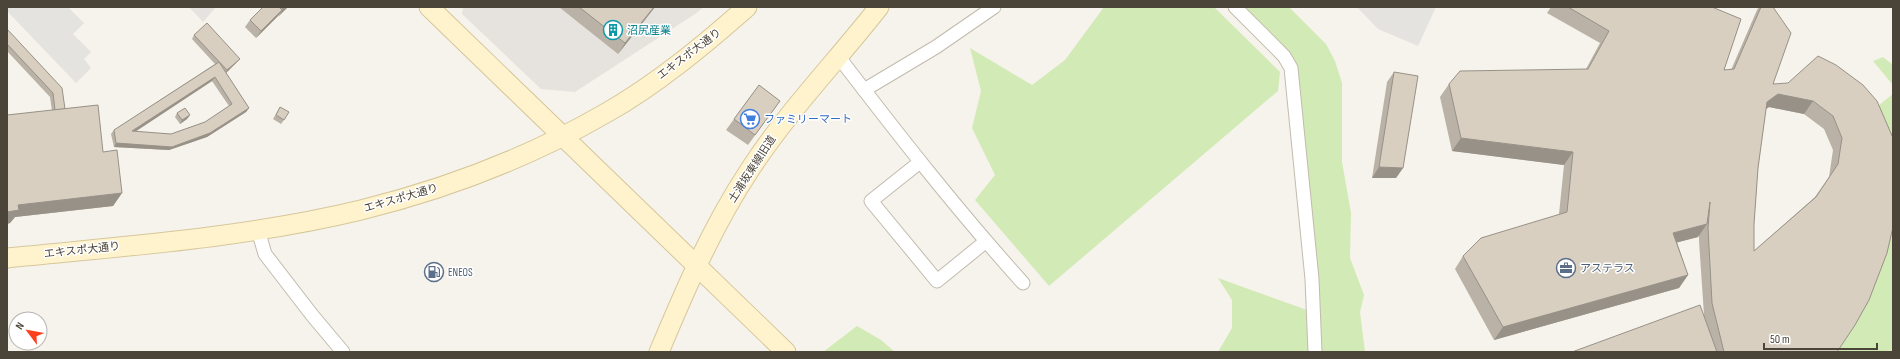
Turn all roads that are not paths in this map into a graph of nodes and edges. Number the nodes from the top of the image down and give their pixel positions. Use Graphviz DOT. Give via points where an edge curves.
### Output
graph roads {
  1 [pos="429,7"];
  2 [pos="747,7"];
  3 [pos="879,7"];
  4 [pos="994,7"];
  5 [pos="1235,7"];
  6 [pos="838,56"];
  7 [pos="864,90"];
  8 [pos="564,136"];
  9 [pos="920,162"];
  10 [pos="258,230"];
  11 [pos="986,242"];
  12 [pos="7,258"];
  13 [pos="696,266"];
  14 [pos="1023,283"];
  15 [pos="343,352"];
  16 [pos="659,352"];
  17 [pos="786,352"];
  18 [pos="1315,352"];
  1 -- 8 [label="street"];
  2 -- 8 [label="street, エキスポ大通り" via="676,66 608,112"];
  3 -- 6 [label="street, 土浦坂東線旧道"];
  4 -- 7 [label="street" via="936,47"];
  5 -- 18 [label="street" via="1284,56 1291,68 1312,279"];
  6 -- 7 [label="street"];
  6 -- 13 [label="street, 土浦坂東線旧道" via="781,125 749,171"];
  7 -- 9 [label="street"];
  8 -- 10 [label="street, エキスポ大通り" via="503,163 414,195 360,210"];
  8 -- 13 [label="street"];
  9 -- 11 [label="street"];
  9 -- 11 [label="street" via="870,201 938,281"];
  10 -- 12 [label="street, エキスポ大通り"];
  10 -- 15 [label="street" via="265,254"];
  11 -- 14 [label="street"];
  13 -- 16 [label="street, 土浦坂東線旧道"];
  13 -- 17 [label="street"];
}
